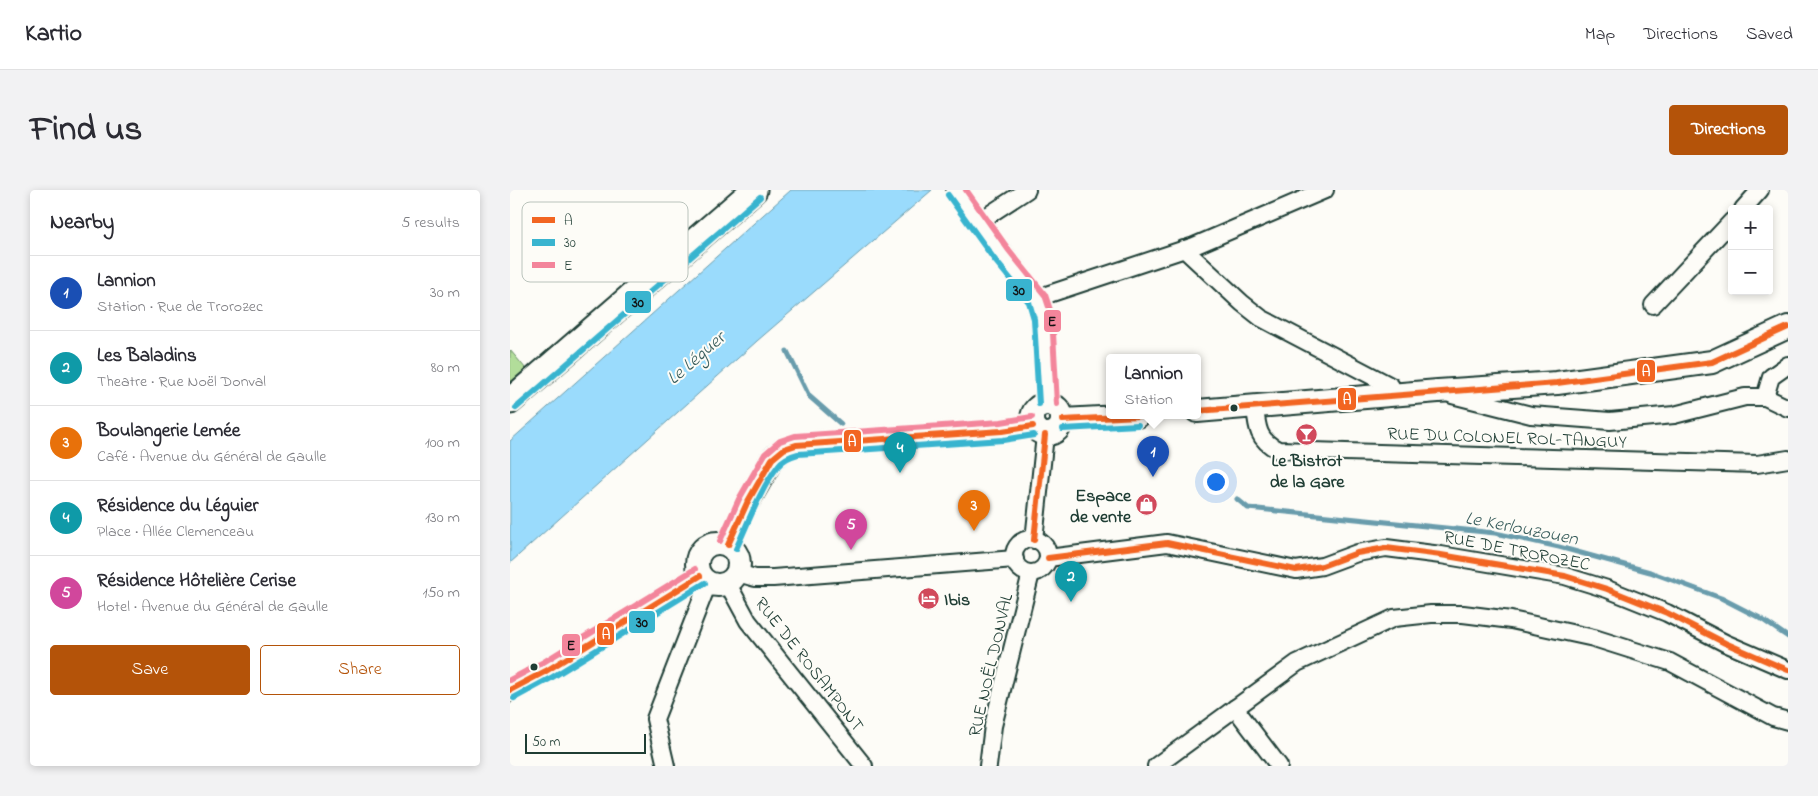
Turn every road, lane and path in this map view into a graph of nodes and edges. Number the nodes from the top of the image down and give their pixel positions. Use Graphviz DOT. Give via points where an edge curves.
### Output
graph roads {
  1 [pos="754,190"];
  2 [pos="955,190"];
  3 [pos="1026,190"];
  4 [pos="1324,190"];
  5 [pos="1760,190"];
  6 [pos="1747,205"];
  7 [pos="978,222"];
  8 [pos="1728,225"];
  9 [pos="990,238"];
  10 [pos="688,247"];
  11 [pos="1184,249"];
  12 [pos="648,282"];
  13 [pos="1037,298"];
  14 [pos="1653,305"];
  15 [pos="1788,327"];
  16 [pos="1788,365"];
  17 [pos="1438,391"];
  18 [pos="1393,395"];
  19 [pos="1766,397"];
  20 [pos="510,401"];
  21 [pos="1048,404"];
  22 [pos="1255,407"];
  23 [pos="1788,408"];
  24 [pos="1201,411"];
  25 [pos="1106,418"];
  26 [pos="1063,420"];
  27 [pos="1039,430"];
  28 [pos="1788,459"];
  29 [pos="1034,540"];
  30 [pos="728,545"];
  31 [pos="1048,558"];
  32 [pos="1015,560"];
  33 [pos="1031,573"];
  34 [pos="718,579"];
  35 [pos="1788,670"];
  36 [pos="510,690"];
  37 [pos="1235,708"];
  38 [pos="1788,721"];
  39 [pos="666,766"];
  40 [pos="864,766"];
  41 [pos="988,766"];
  42 [pos="1156,766"];
  43 [pos="1279,766"];
  1 -- 10 [label="main road"];
  2 -- 7 [label="street"];
  3 -- 7 [label="street"];
  4 -- 11 [label="street"];
  5 -- 6 [label="street"];
  7 -- 9 [label="street"];
  8 -- 14 [label="street"];
  9 -- 13 [label="street"];
  11 -- 13 [label="street"];
  11 -- 18 [label="street" via="1261,318 1391,386"];
  12 -- 20 [label="main road"];
  13 -- 21 [label="street" via="1043,317"];
  15 -- 17 [label="main road" via="1712,362 1557,383"];
  16 -- 19 [label="street" via="1772,377"];
  17 -- 18 [label="main road"];
  17 -- 19 [label="street" via="1531,415 1610,421 1674,415 1745,397"];
  18 -- 22 [label="main road"];
  19 -- 23 [label="street"];
  21 -- 26 [label="main road" via="1057,407"];
  21 -- 27 [label="main road" via="1038,407 1032,415"];
  22 -- 24 [label="main road"];
  22 -- 28 [label="street, RUE DU COLONEL ROL-TANGUY" via="1262,439 1278,450 1757,464"];
  25 -- 26 [label="main road"];
  26 -- 27 [label="main road" via="1059,430 1050,434"];
  27 -- 29 [label="street"];
  27 -- 30 [label="main road" via="796,446 784,450 764,471"];
  29 -- 31 [label="street" via="1045,546"];
  29 -- 32 [label="street" via="1020,544"];
  30 -- 34 [label="main road" via="739,560"];
  30 -- 34 [label="main road" via="715,543 703,549 697,559 696,565"];
  31 -- 33 [label="street" via="1044,567"];
  31 -- 35 [label="street, RUE DE TROROZEC" via="1167,543 1296,570 1386,548 1442,555 1565,576 1668,613 1725,643"];
  32 -- 33 [label="street" via="1020,569"];
  32 -- 34 [label="street" via="773,578"];
  33 -- 41 [label="street, RUE NOËL DONVAL" via="994,726"];
  34 -- 36 [label="main road"];
  34 -- 39 [label="street" via="655,718"];
  34 -- 40 [label="street, RUE DE ROSAMPONT"];
  37 -- 38 [label="street" via="1297,663 1394,618 1463,614 1511,620 1594,638 1670,662 1773,717"];
  37 -- 42 [label="street"];
  37 -- 43 [label="street"];
}
